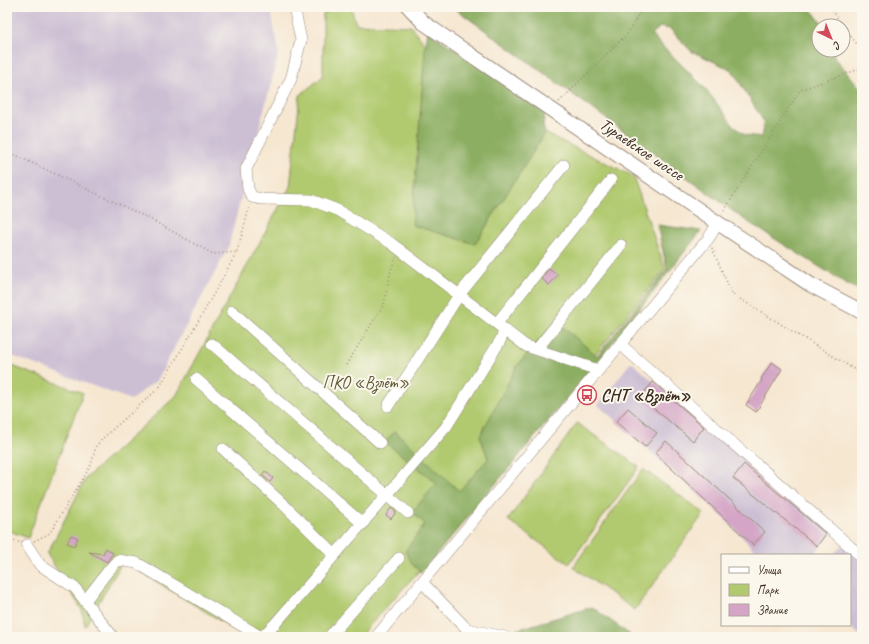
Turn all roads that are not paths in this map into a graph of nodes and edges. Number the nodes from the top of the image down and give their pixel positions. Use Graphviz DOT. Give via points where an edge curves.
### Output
graph roads {
  1 [pos="294,7"];
  2 [pos="409,7"];
  3 [pos="564,165"];
  4 [pos="611,180"];
  5 [pos="718,223"];
  6 [pos="621,245"];
  7 [pos="459,295"];
  8 [pos="232,311"];
  9 [pos="862,312"];
  10 [pos="501,326"];
  11 [pos="212,344"];
  12 [pos="620,344"];
  13 [pos="537,349"];
  14 [pos="598,370"];
  15 [pos="196,379"];
  16 [pos="388,406"];
  17 [pos="380,442"];
  18 [pos="223,449"];
  19 [pos="387,496"];
  20 [pos="408,514"];
  21 [pos="363,524"];
  22 [pos="27,545"];
  23 [pos="336,555"];
  24 [pos="862,557"];
  25 [pos="399,558"];
  26 [pos="422,582"];
  27 [pos="85,601"];
  28 [pos="113,637"];
  29 [pos="262,637"];
  30 [pos="329,637"];
  31 [pos="376,637"];
  32 [pos="505,637"];
  1 -- 7 [label="street" via="301,40 291,79 246,169 248,189 252,197 311,200 337,210 391,243"];
  2 -- 5 [label="main road, Тураевское шоссе" via="424,23"];
  3 -- 7 [label="street"];
  4 -- 10 [label="street"];
  5 -- 9 [label="main road, Тураевское шоссе" via="811,285"];
  5 -- 12 [label="street" via="708,239"];
  6 -- 13 [label="street"];
  7 -- 10 [label="street"];
  7 -- 16 [label="street"];
  8 -- 17 [label="street"];
  10 -- 13 [label="street" via="526,346"];
  10 -- 19 [label="street" via="500,341 446,427"];
  11 -- 19 [label="street"];
  12 -- 14 [label="street"];
  12 -- 24 [label="street"];
  13 -- 14 [label="street"];
  14 -- 26 [label="street"];
  15 -- 21 [label="street"];
  18 -- 23 [label="street"];
  19 -- 20 [label="street"];
  19 -- 21 [label="street"];
  21 -- 23 [label="street"];
  22 -- 27 [label="street" via="40,565 76,588"];
  23 -- 29 [label="street"];
  25 -- 30 [label="street"];
  26 -- 31 [label="street"];
  26 -- 32 [label="street" via="466,629"];
  27 -- 28 [label="street"];
  27 -- 29 [label="street" via="118,560 137,563"];
}
